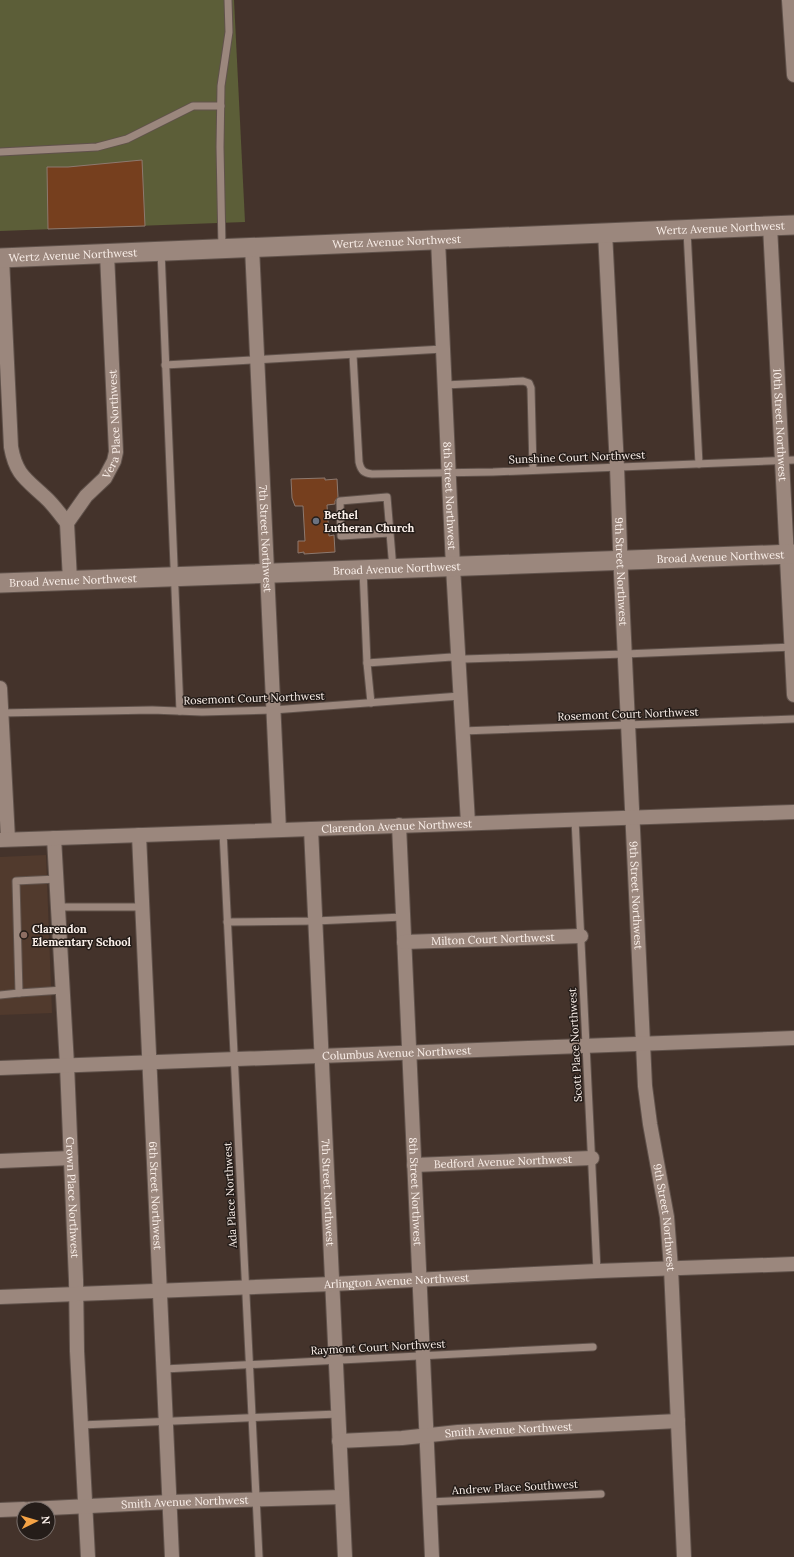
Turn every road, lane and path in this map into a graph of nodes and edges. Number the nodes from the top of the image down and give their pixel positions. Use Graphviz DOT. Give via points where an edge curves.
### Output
graph roads {
  1 [pos="228,0"];
  2 [pos="789,0"];
  3 [pos="794,75"];
  4 [pos="221,106"];
  5 [pos="0,152"];
  6 [pos="794,225"];
  7 [pos="770,226"];
  8 [pos="687,229"];
  9 [pos="605,232"];
  10 [pos="438,240"];
  11 [pos="252,247"];
  12 [pos="222,248"];
  13 [pos="161,251"];
  14 [pos="107,254"];
  15 [pos="1,258"];
  16 [pos="443,349"];
  17 [pos="353,355"];
  18 [pos="257,359"];
  19 [pos="165,365"];
  20 [pos="445,385"];
  21 [pos="788,460"];
  22 [pos="699,464"];
  23 [pos="617,467"];
  24 [pos="533,470"];
  25 [pos="449,472"];
  26 [pos="67,522"];
  27 [pos="390,533"];
  28 [pos="790,554"];
  29 [pos="620,561"];
  30 [pos="453,567"];
  31 [pos="393,569"];
  32 [pos="363,570"];
  33 [pos="268,573"];
  34 [pos="174,577"];
  35 [pos="70,580"];
  36 [pos="0,583"];
  37 [pos="793,647"];
  38 [pos="624,654"];
  39 [pos="458,658"];
  40 [pos="367,663"];
  41 [pos="0,688"];
  42 [pos="794,695"];
  43 [pos="460,696"];
  44 [pos="370,703"];
  45 [pos="273,710"];
  46 [pos="180,711"];
  47 [pos="1,714"];
  48 [pos="794,719"];
  49 [pos="628,724"];
  50 [pos="462,731"];
  51 [pos="794,812"];
  52 [pos="633,818"];
  53 [pos="576,819"];
  54 [pos="468,823"];
  55 [pos="399,825"];
  56 [pos="311,829"];
  57 [pos="279,830"];
  58 [pos="223,832"];
  59 [pos="139,835"];
  60 [pos="54,838"];
  61 [pos="4,840"];
  62 [pos="57,879"];
  63 [pos="58,907"];
  64 [pos="142,907"];
  65 [pos="403,917"];
  66 [pos="315,921"];
  67 [pos="228,922"];
  68 [pos="582,936"];
  69 [pos="404,942"];
  70 [pos="63,990"];
  71 [pos="0,994"];
  72 [pos="19,994"];
  73 [pos="794,1038"];
  74 [pos="643,1044"];
  75 [pos="586,1046"];
  76 [pos="409,1052"];
  77 [pos="322,1055"];
  78 [pos="234,1059"];
  79 [pos="150,1063"];
  80 [pos="67,1065"];
  81 [pos="0,1068"];
  82 [pos="71,1158"];
  83 [pos="592,1158"];
  84 [pos="0,1161"];
  85 [pos="414,1165"];
  86 [pos="794,1264"];
  87 [pos="671,1268"];
  88 [pos="597,1271"];
  89 [pos="419,1279"];
  90 [pos="332,1284"];
  91 [pos="245,1287"];
  92 [pos="160,1290"];
  93 [pos="75,1294"];
  94 [pos="0,1297"];
  95 [pos="593,1347"];
  96 [pos="422,1356"];
  97 [pos="335,1360"];
  98 [pos="249,1365"];
  99 [pos="164,1369"];
  100 [pos="338,1414"];
  101 [pos="252,1418"];
  102 [pos="678,1421"];
  103 [pos="166,1422"];
  104 [pos="80,1425"];
  105 [pos="426,1435"];
  106 [pos="339,1441"];
  107 [pos="601,1494"];
  108 [pos="342,1497"];
  109 [pos="256,1499"];
  110 [pos="170,1502"];
  111 [pos="429,1502"];
  112 [pos="85,1506"];
  113 [pos="56,1508"];
  114 [pos="16,1509"];
  115 [pos="0,1510"];
  116 [pos="88,1557"];
  117 [pos="172,1557"];
  118 [pos="259,1557"];
  119 [pos="344,1557"];
  120 [pos="432,1557"];
  121 [pos="684,1557"];
  1 -- 4 [label="lane" via="229,32 221,86"];
  2 -- 3 [label="street"];
  4 -- 5 [label="lane" via="193,106 127,139 97,147"];
  4 -- 12 [label="lane"];
  6 -- 7 [label="main road, Wertz Avenue Northwest"];
  7 -- 8 [label="main road, Wertz Avenue Northwest"];
  7 -- 21 [label="street, 10th Street Northwest"];
  8 -- 9 [label="main road, Wertz Avenue Northwest"];
  8 -- 22 [label="lane"];
  9 -- 10 [label="main road, Wertz Avenue Northwest"];
  9 -- 23 [label="street, 9th Street Northwest"];
  10 -- 11 [label="main road, Wertz Avenue Northwest"];
  10 -- 16 [label="street, 8th Street Northwest"];
  11 -- 12 [label="main road, Wertz Avenue Northwest"];
  11 -- 18 [label="street, 7th Street Northwest"];
  12 -- 13 [label="main road, Wertz Avenue Northwest"];
  13 -- 14 [label="main road, Wertz Avenue Northwest"];
  13 -- 19 [label="lane"];
  14 -- 15 [label="main road, Wertz Avenue Northwest"];
  14 -- 26 [label="street, Vera Place Northwest" via="116,452 105,478 86,496"];
  15 -- 26 [label="street" via="13,456 22,476"];
  16 -- 17 [label="lane"];
  16 -- 20 [label="street, 8th Street Northwest"];
  17 -- 18 [label="lane"];
  17 -- 25 [label="lane, Sunshine Court Northwest" via="359,462 362,471 372,474"];
  18 -- 19 [label="lane"];
  18 -- 33 [label="street, 7th Street Northwest"];
  19 -- 34 [label="lane"];
  20 -- 24 [label="lane" via="523,381 529,383"];
  20 -- 25 [label="street, 8th Street Northwest"];
  21 -- 22 [label="lane, Sunshine Court Northwest"];
  21 -- 28 [label="street, 10th Street Northwest"];
  22 -- 23 [label="lane, Sunshine Court Northwest"];
  23 -- 24 [label="lane, Sunshine Court Northwest"];
  23 -- 29 [label="street, 9th Street Northwest"];
  24 -- 25 [label="lane, Sunshine Court Northwest"];
  25 -- 30 [label="street, 8th Street Northwest"];
  26 -- 35 [label="street"];
  27 -- 27 [label="lane" via="387,497 340,501 340,536"];
  27 -- 31 [label="lane"];
  28 -- 29 [label="main road, Broad Avenue Northwest"];
  28 -- 37 [label="street, 10th Street Northwest"];
  29 -- 30 [label="main road, Broad Avenue Northwest"];
  29 -- 38 [label="street, 9th Street Northwest"];
  30 -- 31 [label="main road, Broad Avenue Northwest"];
  30 -- 39 [label="street, 8th Street Northwest"];
  31 -- 32 [label="main road, Broad Avenue Northwest"];
  32 -- 33 [label="main road, Broad Avenue Northwest"];
  32 -- 40 [label="lane"];
  33 -- 34 [label="main road, Broad Avenue Northwest"];
  33 -- 45 [label="street, 7th Street Northwest"];
  34 -- 35 [label="main road, Broad Avenue Northwest"];
  34 -- 46 [label="lane"];
  35 -- 36 [label="main road, Broad Avenue Northwest"];
  37 -- 38 [label="lane"];
  37 -- 42 [label="street, 10th Street Northwest"];
  38 -- 39 [label="lane"];
  38 -- 49 [label="street, 9th Street Northwest"];
  39 -- 40 [label="lane"];
  39 -- 43 [label="street, 8th Street Northwest"];
  40 -- 44 [label="lane"];
  41 -- 47 [label="street"];
  43 -- 44 [label="lane, Rosemont Court Northwest"];
  43 -- 50 [label="street, 8th Street Northwest"];
  44 -- 45 [label="lane, Rosemont Court Northwest"];
  45 -- 46 [label="lane, Rosemont Court Northwest"];
  45 -- 57 [label="street, 7th Street Northwest"];
  46 -- 47 [label="lane, Rosemont Court Northwest"];
  47 -- 61 [label="street"];
  48 -- 49 [label="lane, Rosemont Court Northwest"];
  49 -- 50 [label="lane, Rosemont Court Northwest"];
  49 -- 52 [label="street, 9th Street Northwest"];
  50 -- 54 [label="street, 8th Street Northwest"];
  51 -- 52 [label="street, Clarendon Avenue Northwest"];
  52 -- 53 [label="street, Clarendon Avenue Northwest"];
  52 -- 74 [label="street, 9th Street Northwest"];
  53 -- 54 [label="street, Clarendon Avenue Northwest"];
  53 -- 68 [label="lane, Scott Place Northwest"];
  54 -- 55 [label="street, Clarendon Avenue Northwest"];
  55 -- 56 [label="street, Clarendon Avenue Northwest"];
  55 -- 65 [label="street, 8th Street Northwest"];
  56 -- 57 [label="street, Clarendon Avenue Northwest"];
  56 -- 66 [label="street, 7th Street Northwest"];
  57 -- 58 [label="street, Clarendon Avenue Northwest"];
  58 -- 59 [label="street, Clarendon Avenue Northwest"];
  58 -- 67 [label="lane, Ada Place Northwest"];
  59 -- 60 [label="street, Clarendon Avenue Northwest"];
  59 -- 64 [label="street, 6th Street Northwest"];
  60 -- 61 [label="street, Clarendon Avenue Northwest"];
  60 -- 62 [label="street, Crown Place Northwest"];
  62 -- 63 [label="street, Crown Place Northwest"];
  62 -- 72 [label="lane" via="16,882"];
  63 -- 64 [label="lane"];
  63 -- 70 [label="street, Crown Place Northwest"];
  64 -- 79 [label="street, 6th Street Northwest"];
  65 -- 66 [label="lane"];
  65 -- 69 [label="street, 8th Street Northwest"];
  66 -- 67 [label="lane"];
  66 -- 77 [label="street, 7th Street Northwest"];
  67 -- 78 [label="lane, Ada Place Northwest"];
  68 -- 69 [label="street, Milton Court Northwest"];
  68 -- 75 [label="lane, Scott Place Northwest"];
  69 -- 76 [label="street, 8th Street Northwest"];
  70 -- 72 [label="lane"];
  70 -- 80 [label="street, Crown Place Northwest"];
  71 -- 72 [label="lane"];
  73 -- 74 [label="street, Columbus Avenue Northwest"];
  74 -- 75 [label="street, Columbus Avenue Northwest"];
  74 -- 87 [label="street, 9th Street Northwest" via="645,1086 667,1217"];
  75 -- 76 [label="street, Columbus Avenue Northwest"];
  75 -- 83 [label="lane, Scott Place Northwest"];
  76 -- 77 [label="street, Columbus Avenue Northwest"];
  76 -- 85 [label="street, 8th Street Northwest"];
  77 -- 78 [label="street, Columbus Avenue Northwest"];
  77 -- 90 [label="street, 7th Street Northwest"];
  78 -- 79 [label="street, Columbus Avenue Northwest"];
  78 -- 91 [label="lane, Ada Place Northwest"];
  79 -- 80 [label="street, Columbus Avenue Northwest"];
  79 -- 92 [label="street, 6th Street Northwest"];
  80 -- 81 [label="street, Columbus Avenue Northwest"];
  80 -- 82 [label="street, Crown Place Northwest"];
  82 -- 84 [label="street"];
  82 -- 93 [label="street, Crown Place Northwest"];
  83 -- 85 [label="street, Bedford Avenue Northwest"];
  83 -- 88 [label="lane, Scott Place Northwest"];
  85 -- 89 [label="street, 8th Street Northwest"];
  86 -- 87 [label="street, Arlington Avenue Northwest"];
  87 -- 88 [label="street, Arlington Avenue Northwest"];
  87 -- 102 [label="street, 9th Street Northwest"];
  88 -- 89 [label="street, Arlington Avenue Northwest"];
  89 -- 90 [label="street, Arlington Avenue Northwest"];
  89 -- 96 [label="street, 8th Street Northwest"];
  90 -- 91 [label="street, Arlington Avenue Northwest"];
  90 -- 97 [label="street, 7th Street Northwest"];
  91 -- 92 [label="street, Arlington Avenue Northwest"];
  91 -- 98 [label="lane, Ada Place Northwest"];
  92 -- 93 [label="street, Arlington Avenue Northwest"];
  92 -- 99 [label="street, 6th Street Northwest"];
  93 -- 94 [label="street, Arlington Avenue Northwest"];
  93 -- 104 [label="street, Crown Place Northwest"];
  95 -- 96 [label="lane, Raymont Court Northwest"];
  96 -- 97 [label="lane, Raymont Court Northwest"];
  96 -- 105 [label="street, 8th Street Northwest"];
  97 -- 98 [label="lane, Raymont Court Northwest"];
  97 -- 100 [label="street, 7th Street Northwest"];
  98 -- 99 [label="lane, Raymont Court Northwest"];
  98 -- 101 [label="lane, Ada Place Northwest"];
  99 -- 103 [label="street, 6th Street Northwest"];
  100 -- 101 [label="lane"];
  100 -- 106 [label="street, 7th Street Northwest"];
  101 -- 103 [label="lane"];
  101 -- 109 [label="lane, Ada Place Northwest"];
  102 -- 105 [label="street, Smith Avenue Northwest"];
  102 -- 121 [label="street, 9th Street Northwest"];
  103 -- 104 [label="lane"];
  103 -- 110 [label="street, 6th Street Northwest"];
  104 -- 112 [label="street, Crown Place Northwest"];
  105 -- 106 [label="street, Smith Avenue Northwest"];
  105 -- 111 [label="street, 8th Street Northwest"];
  106 -- 108 [label="street, 7th Street Northwest"];
  107 -- 111 [label="lane, Andrew Place Southwest"];
  108 -- 109 [label="street, Smith Avenue Northwest"];
  108 -- 119 [label="street, 7th Street Northwest"];
  109 -- 110 [label="street, Smith Avenue Northwest"];
  109 -- 118 [label="lane, Ada Place Northwest"];
  110 -- 112 [label="street, Smith Avenue Northwest"];
  110 -- 117 [label="street, 6th Street Northwest"];
  111 -- 120 [label="street, 8th Street Northwest"];
  112 -- 113 [label="street, Smith Avenue Northwest"];
  112 -- 116 [label="street, Crown Place Northwest"];
  114 -- 115 [label="street"];
}
